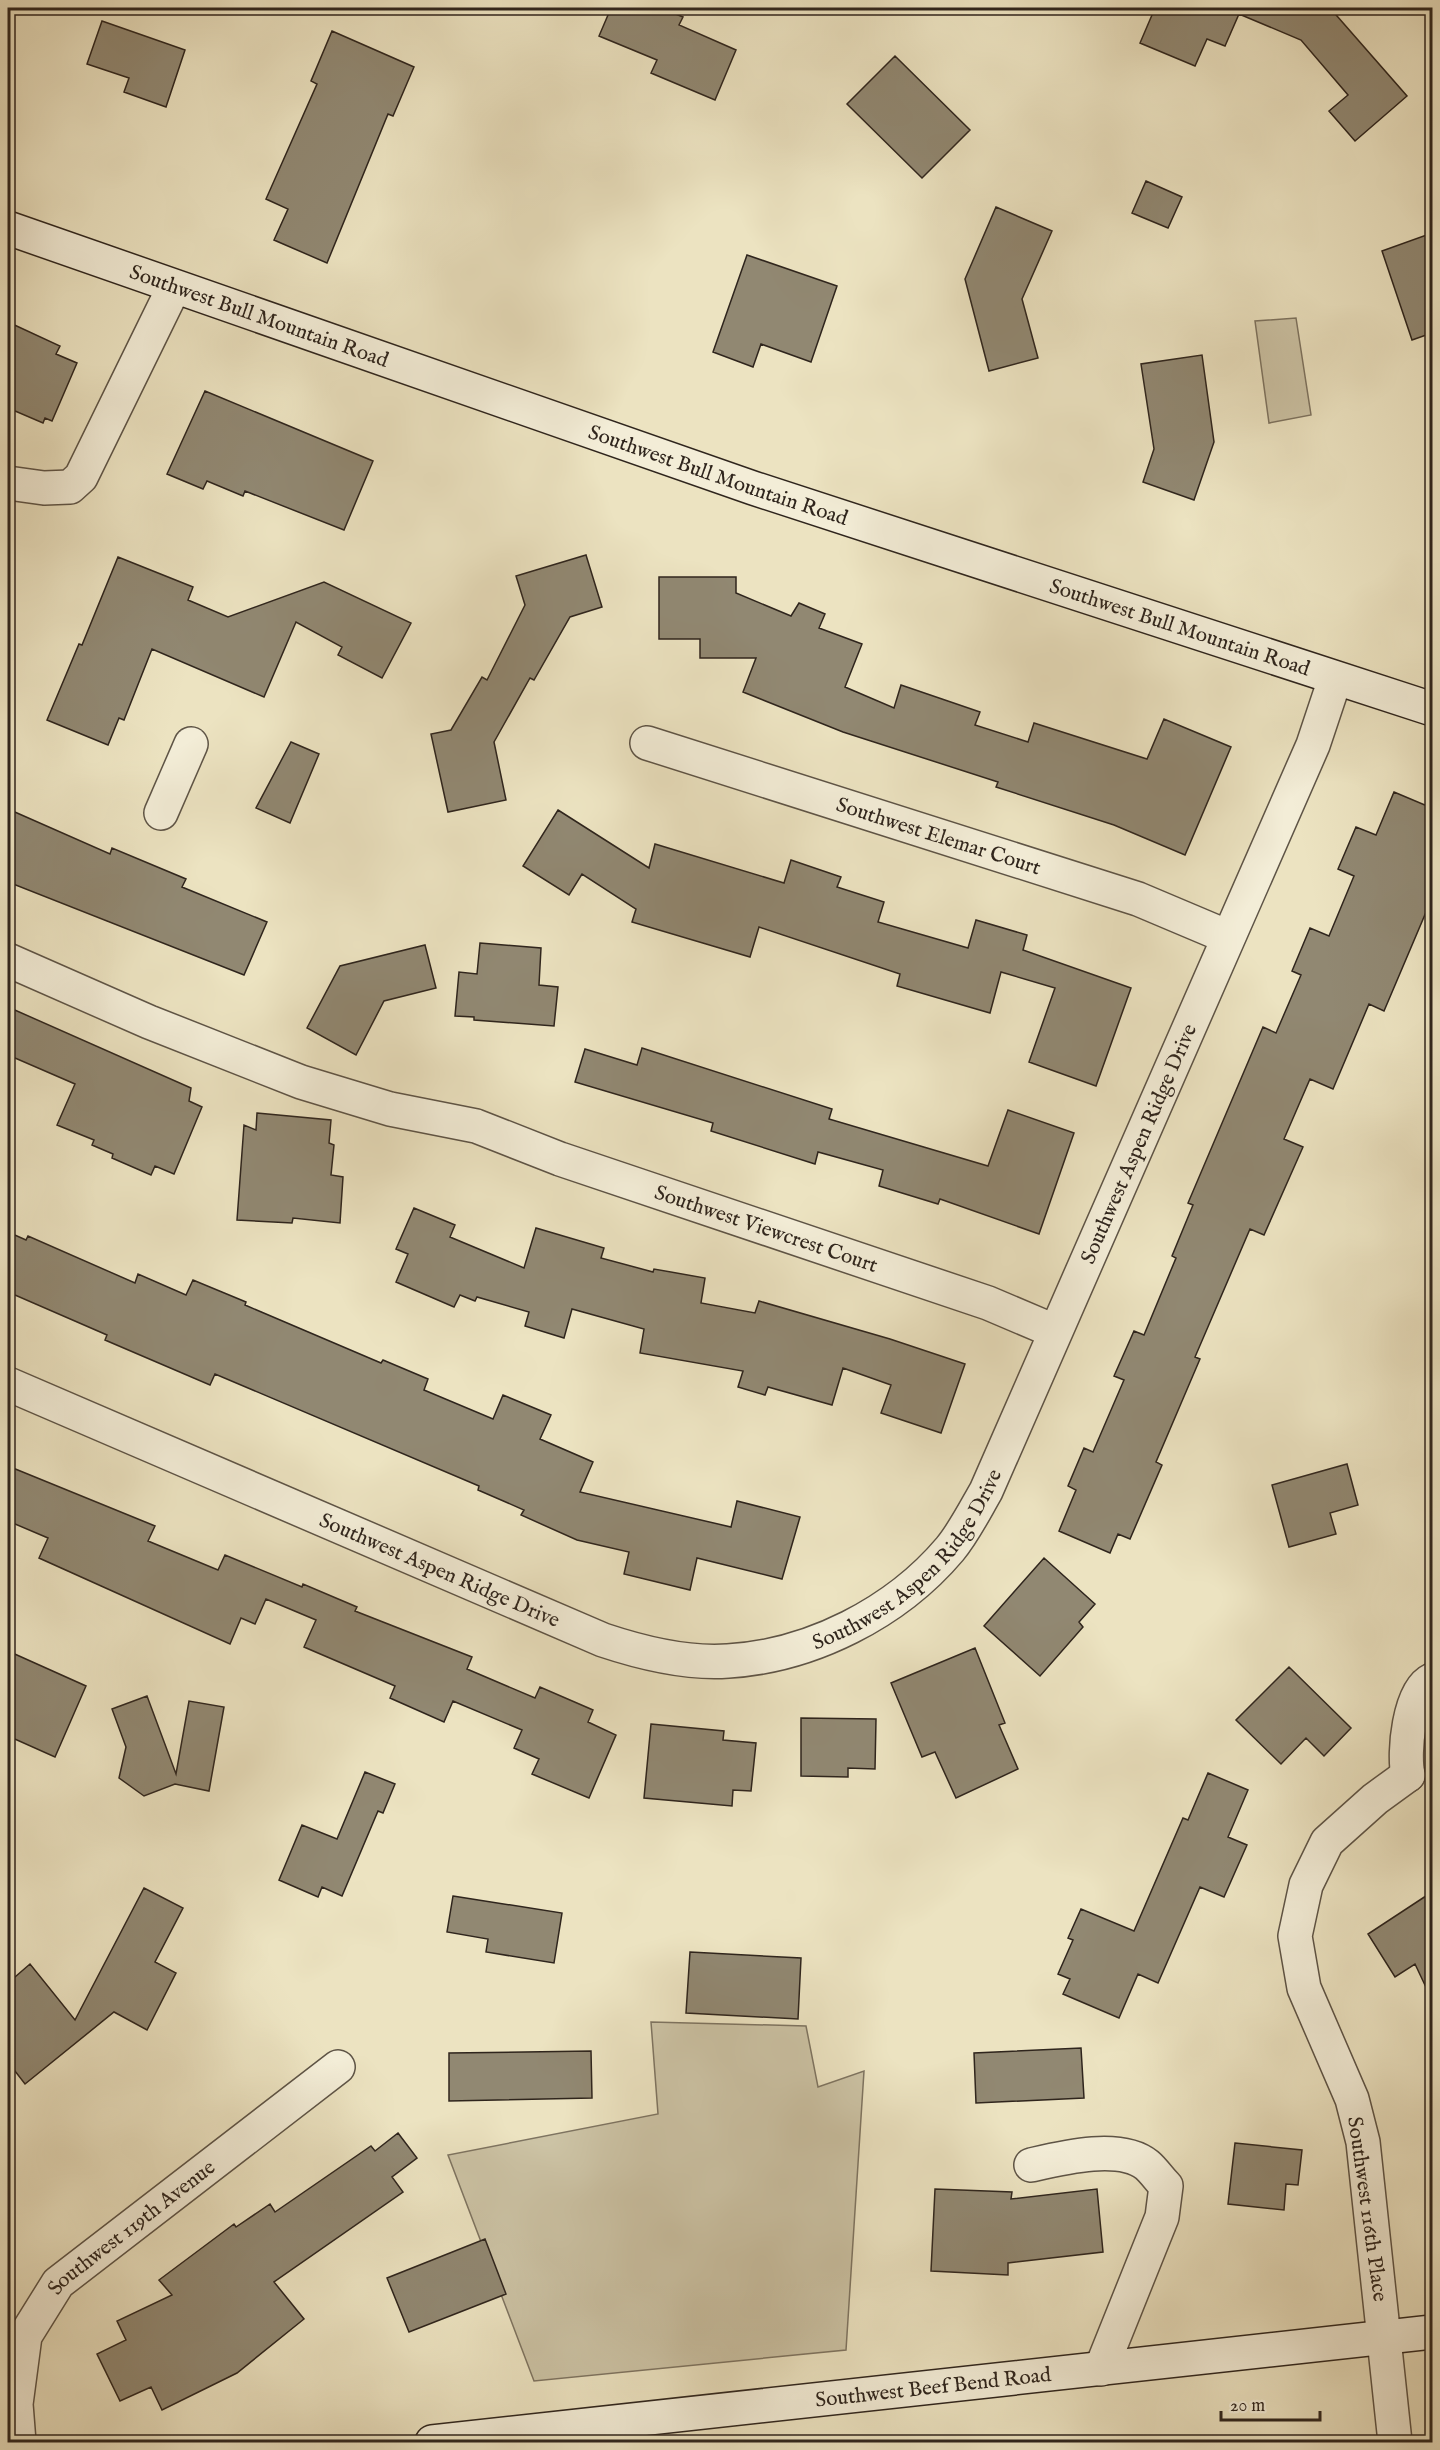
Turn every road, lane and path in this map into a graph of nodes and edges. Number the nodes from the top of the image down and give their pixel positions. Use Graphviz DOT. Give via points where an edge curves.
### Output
graph roads {
  1 [pos="8,228"];
  2 [pos="174,287"];
  3 [pos="8,483"];
  4 [pos="1335,679"];
  5 [pos="1432,709"];
  6 [pos="647,743"];
  7 [pos="191,744"];
  8 [pos="161,813"];
  9 [pos="1228,937"];
  10 [pos="8,960"];
  11 [pos="1054,1331"];
  12 [pos="8,1384"];
  13 [pos="1432,1680"];
  14 [pos="1420,1779"];
  15 [pos="338,2067"];
  16 [pos="1030,2165"];
  17 [pos="1432,2332"];
  18 [pos="1384,2338"];
  19 [pos="1101,2370"];
  20 [pos="19,2442"];
  21 [pos="432,2442"];
  22 [pos="1395,2442"];
  1 -- 2 [label="street, Southwest Bull Mountain Road"];
  2 -- 3 [label="street" via="89,463 70,488"];
  2 -- 4 [label="street, Southwest Bull Mountain Road" via="753,488"];
  4 -- 5 [label="street, Southwest Bull Mountain Road"];
  4 -- 9 [label="street, Southwest Aspen Ridge Drive" via="1313,745"];
  6 -- 9 [label="street, Southwest Elemar Court" via="1138,899"];
  7 -- 8 [label="street"];
  9 -- 11 [label="street, Southwest Aspen Ridge Drive"];
  10 -- 11 [label="street, Southwest Viewcrest Court" via="300,1082 390,1109 476,1126 560,1159 988,1303"];
  11 -- 12 [label="street, Southwest Aspen Ridge Drive" via="986,1491 950,1549 869,1618 808,1645 764,1657 727,1661 638,1651 603,1640"];
  13 -- 14 [label="street, Southwest 116th Place" via="1416,1698 1405,1761"];
  14 -- 18 [label="street, Southwest 116th Place" via="1375,1799 1327,1842 1306,1885 1294,1936 1304,1988 1352,2099 1363,2142"];
  15 -- 20 [label="street, Southwest 119th Avenue" via="58,2283 25,2336 16,2404"];
  16 -- 19 [label="street" via="1084,2153 1119,2155 1145,2163 1166,2186 1162,2217"];
  17 -- 18 [label="street, Southwest Beef Bend Road"];
  18 -- 19 [label="street, Southwest Beef Bend Road"];
  18 -- 22 [label="street, Southwest 116th Place"];
  19 -- 21 [label="street, Southwest Beef Bend Road"];
}
